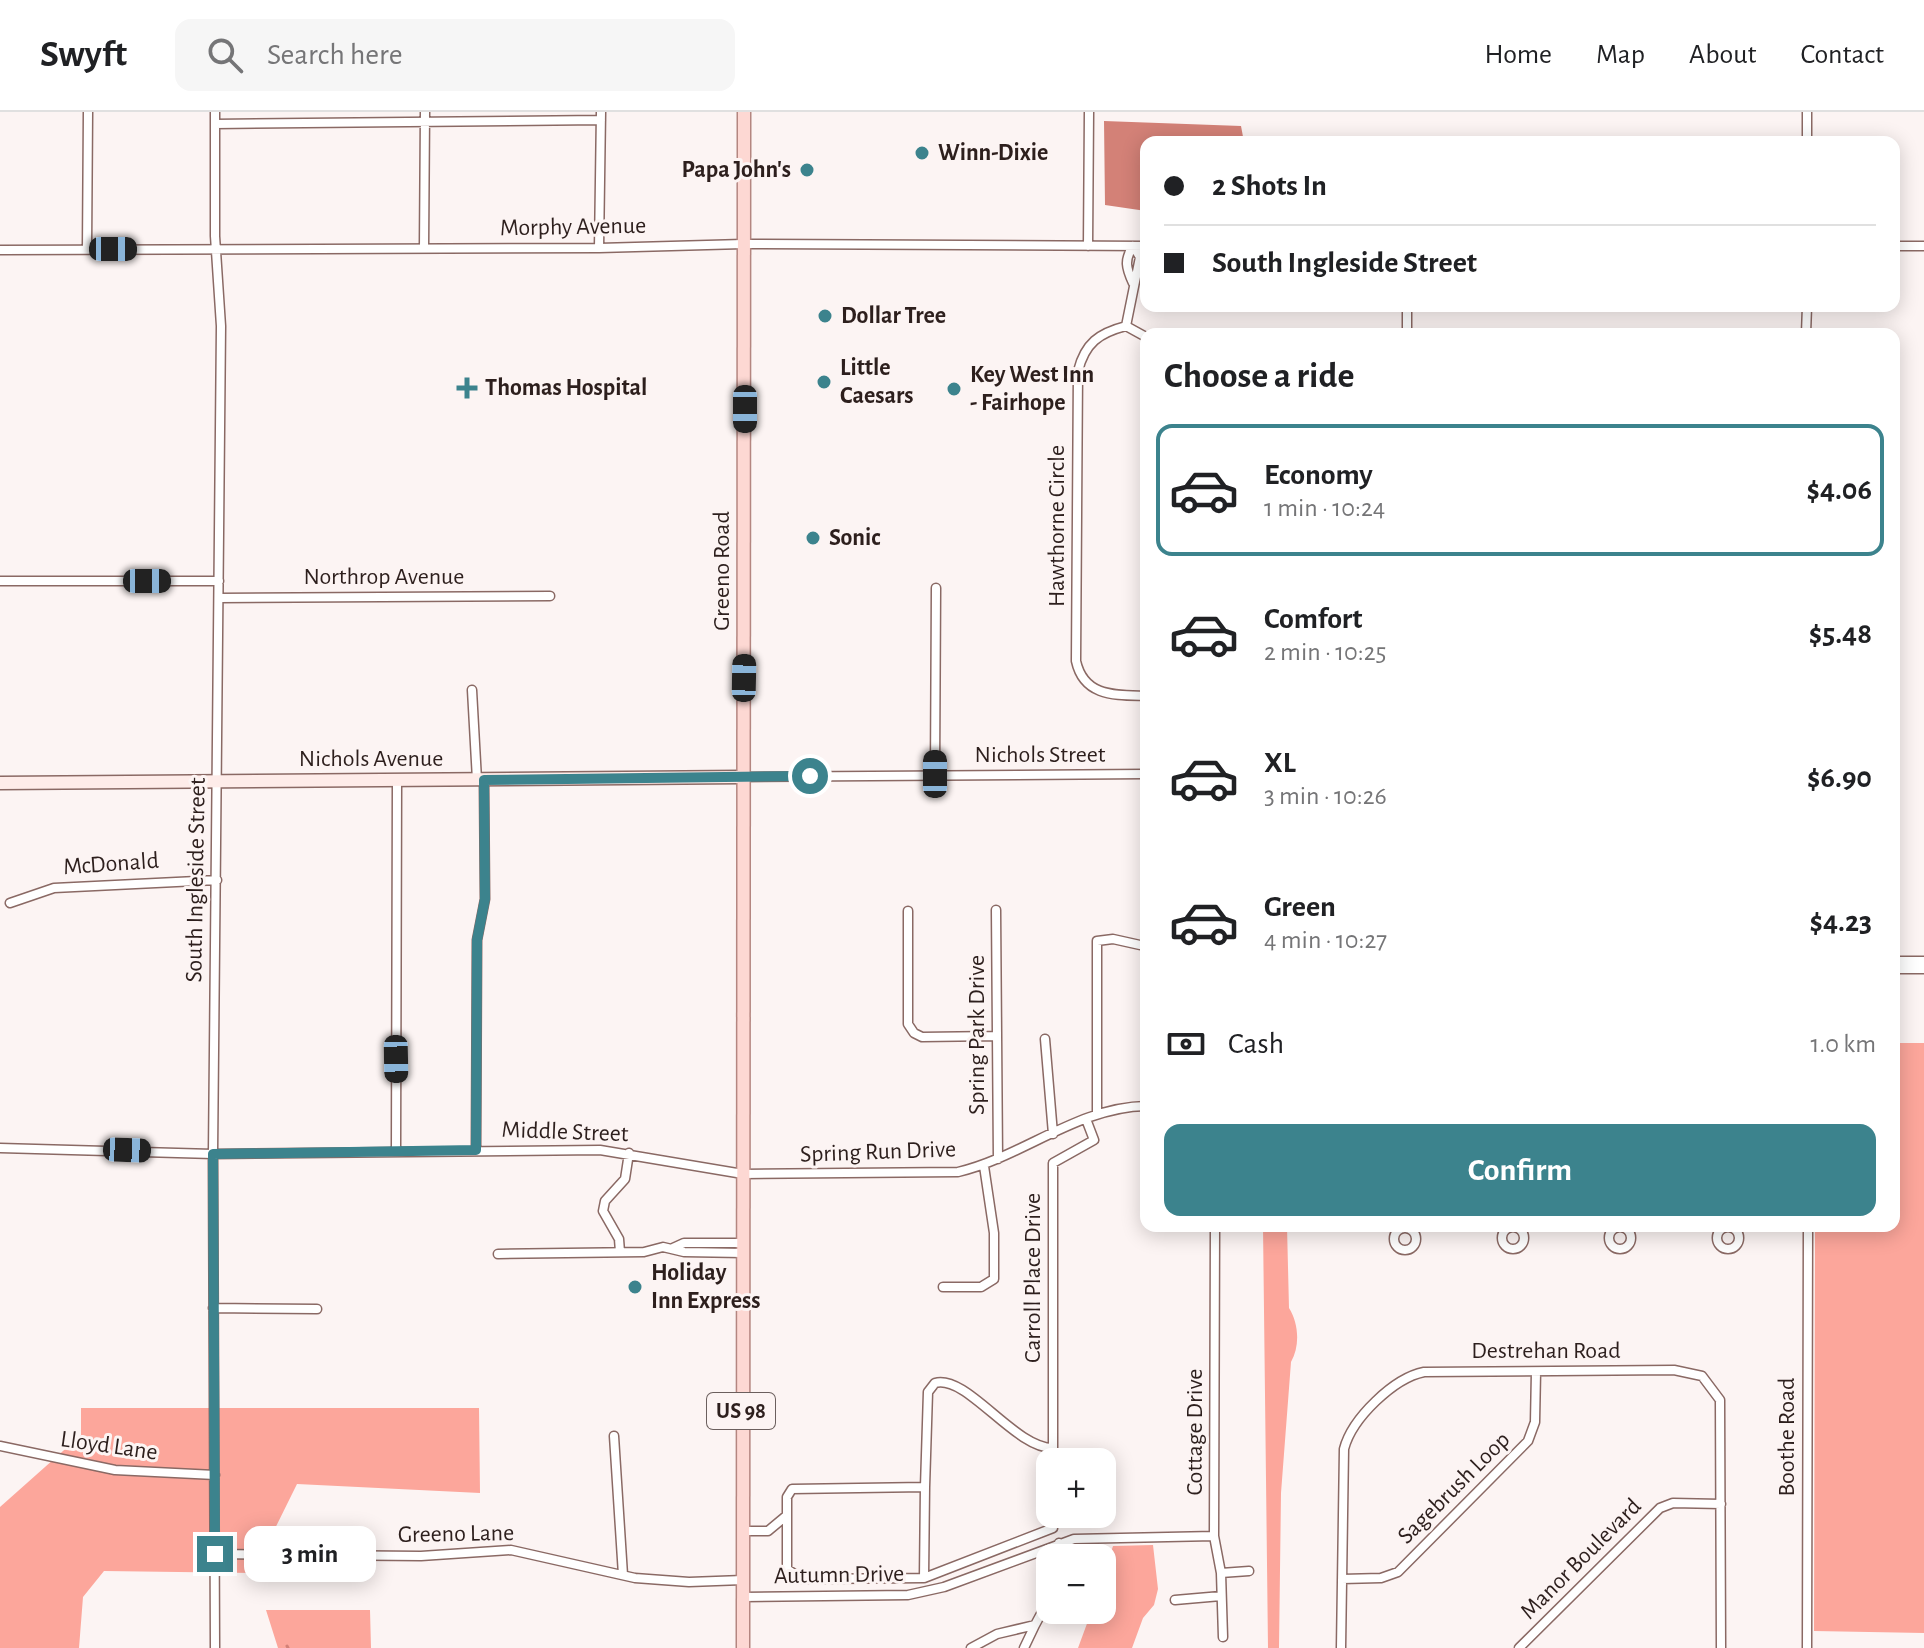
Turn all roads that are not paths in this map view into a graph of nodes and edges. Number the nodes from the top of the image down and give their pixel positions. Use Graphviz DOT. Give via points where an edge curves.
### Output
graph roads {
  1 [pos="88,112"];
  2 [pos="215,112"];
  3 [pos="744,112"];
  4 [pos="1089,112"];
  5 [pos="1807,112"];
  6 [pos="601,116"];
  7 [pos="425,117"];
  8 [pos="215,124"];
  9 [pos="1807,136"];
  10 [pos="743,244"];
  11 [pos="1088,246"];
  12 [pos="1133,246"];
  13 [pos="1140,246"];
  14 [pos="1900,246"];
  15 [pos="1924,246"];
  16 [pos="424,248"];
  17 [pos="599,248"];
  18 [pos="87,249"];
  19 [pos="217,249"];
  20 [pos="0,250"];
  21 [pos="1126,326"];
  22 [pos="1140,334"];
  23 [pos="0,581"];
  24 [pos="219,581"];
  25 [pos="936,588"];
  26 [pos="550,596"];
  27 [pos="219,598"];
  28 [pos="472,690"];
  29 [pos="1140,695"];
  30 [pos="935,774"];
  31 [pos="1140,774"];
  32 [pos="742,777"];
  33 [pos="481,780"];
  34 [pos="217,781"];
  35 [pos="397,781"];
  36 [pos="0,783"];
  37 [pos="217,880"];
  38 [pos="10,903"];
  39 [pos="996,910"];
  40 [pos="908,911"];
  41 [pos="1140,945"];
  42 [pos="1900,961"];
  43 [pos="1924,961"];
  44 [pos="1900,969"];
  45 [pos="1924,969"];
  46 [pos="995,1036"];
  47 [pos="1045,1039"];
  48 [pos="1140,1107"];
  49 [pos="1097,1114"];
  50 [pos="1086,1119"];
  51 [pos="1053,1134"];
  52 [pos="0,1148"];
  53 [pos="476,1150"];
  54 [pos="396,1151"];
  55 [pos="629,1153"];
  56 [pos="213,1154"];
  57 [pos="998,1159"];
  58 [pos="984,1166"];
  59 [pos="743,1174"];
  60 [pos="1215,1232"];
  61 [pos="1808,1232"];
  62 [pos="743,1248"];
  63 [pos="620,1252"];
  64 [pos="498,1254"];
  65 [pos="943,1287"];
  66 [pos="213,1308"];
  67 [pos="317,1309"];
  68 [pos="1536,1372"];
  69 [pos="614,1436"];
  70 [pos="0,1446"];
  71 [pos="1053,1448"];
  72 [pos="215,1475"];
  73 [pos="925,1487"];
  74 [pos="1721,1504"];
  75 [pos="786,1516"];
  76 [pos="1053,1528"];
  77 [pos="743,1531"];
  78 [pos="768,1531"];
  79 [pos="1214,1536"];
  80 [pos="786,1543"];
  81 [pos="1059,1543"];
  82 [pos="215,1554"];
  83 [pos="1249,1571"];
  84 [pos="1221,1573"];
  85 [pos="623,1575"];
  86 [pos="924,1578"];
  87 [pos="1342,1579"];
  88 [pos="743,1580"];
  89 [pos="1221,1596"];
  90 [pos="743,1597"];
  91 [pos="1175,1600"];
  92 [pos="1035,1625"];
  93 [pos="1223,1637"];
  94 [pos="215,1648"];
  95 [pos="743,1648"];
  96 [pos="971,1648"];
  97 [pos="1024,1648"];
  98 [pos="1341,1648"];
  99 [pos="1519,1648"];
  100 [pos="1721,1648"];
  101 [pos="1807,1648"];
  1 -- 18 [label="street"];
  2 -- 8 [label="street, South Ingleside Street"];
  3 -- 10 [label="main road, Greeno Road / US 98"];
  4 -- 11 [label="street"];
  5 -- 9 [label="street"];
  6 -- 7 [label="street"];
  6 -- 17 [label="street"];
  7 -- 8 [label="street"];
  7 -- 16 [label="street"];
  8 -- 19 [label="street, South Ingleside Street"];
  10 -- 11 [label="street, Morphy Avenue"];
  10 -- 17 [label="street, Morphy Avenue"];
  10 -- 32 [label="main road, Greeno Road / US 98"];
  11 -- 12 [label="street, Morphy Avenue"];
  12 -- 13 [label="street, Morphy Avenue"];
  12 -- 21 [label="street" via="1140,257"];
  14 -- 15 [label="street"];
  16 -- 17 [label="street, Morphy Avenue"];
  16 -- 19 [label="street, Morphy Avenue"];
  18 -- 19 [label="street, Morphy Avenue"];
  18 -- 20 [label="street, Morphy Avenue"];
  19 -- 24 [label="street, South Ingleside Street"];
  21 -- 22 [label="street"];
  21 -- 29 [label="street, Hawthorne Circle" via="1095,338 1083,352 1078,371 1076,661 1085,683 1097,691"];
  23 -- 24 [label="street"];
  24 -- 27 [label="street, South Ingleside Street"];
  25 -- 30 [label="street"];
  26 -- 27 [label="street, Northrop Avenue"];
  27 -- 34 [label="street, South Ingleside Street"];
  28 -- 33 [label="street"];
  30 -- 31 [label="street, Nichols Street"];
  30 -- 32 [label="street, Nichols Street"];
  32 -- 33 [label="street, Nichols Avenue"];
  32 -- 59 [label="main road, Greeno Road / US 98"];
  33 -- 35 [label="street, Nichols Avenue"];
  33 -- 53 [label="street" via="485,899 477,940"];
  34 -- 35 [label="street, Nichols Avenue"];
  34 -- 36 [label="street, Nichols Avenue"];
  34 -- 37 [label="street, South Ingleside Street"];
  35 -- 54 [label="street"];
  37 -- 38 [label="street, McDonald" via="54,888"];
  37 -- 56 [label="street, South Ingleside Street"];
  39 -- 46 [label="street, Spring Park Drive"];
  40 -- 46 [label="street" via="908,1024 914,1033"];
  41 -- 49 [label="street" via="1097,941"];
  42 -- 43 [label="street"];
  44 -- 45 [label="street"];
  46 -- 57 [label="street, Spring Park Drive"];
  47 -- 51 [label="street"];
  48 -- 49 [label="street, Spring Run Drive"];
  49 -- 50 [label="street, Spring Run Drive"];
  50 -- 51 [label="street, Spring Run Drive"];
  50 -- 71 [label="street, Carroll Place Drive" via="1094,1140 1053,1163"];
  51 -- 57 [label="street, Spring Run Drive"];
  52 -- 56 [label="street, Middle Street"];
  53 -- 54 [label="street, Middle Street"];
  53 -- 55 [label="street, Middle Street"];
  54 -- 56 [label="street, Middle Street"];
  55 -- 59 [label="street, Middle Street"];
  55 -- 63 [label="street" via="625,1179 605,1201 603,1211 619,1239"];
  56 -- 66 [label="street, South Ingleside Street"];
  57 -- 58 [label="street, Spring Run Drive"];
  58 -- 59 [label="street, Spring Run Drive" via="958,1172"];
  58 -- 65 [label="street" via="994,1233 994,1279 981,1287"];
  59 -- 62 [label="main road, US 98"];
  60 -- 79 [label="street, Cottage Drive"];
  61 -- 101 [label="street, Boothe Road"];
  62 -- 63 [label="street" via="684,1243"];
  62 -- 77 [label="main road, US 98"];
  63 -- 64 [label="street"];
  66 -- 67 [label="street"];
  66 -- 72 [label="street, South Ingleside Street"];
  68 -- 74 [label="street, Destrehan Road" via="1674,1370 1702,1376 1720,1400"];
  68 -- 87 [label="street, Sagebrush Loop" via="1533,1432 1516,1457 1398,1572"];
  68 -- 87 [label="street, Destrehan Road" via="1416,1373 1392,1388 1365,1416 1344,1449"];
  69 -- 85 [label="street"];
  70 -- 72 [label="street, Lloyd Lane" via="115,1470"];
  71 -- 73 [label="street" via="1032,1443 940,1381 928,1392"];
  72 -- 82 [label="street, South Ingleside Street"];
  73 -- 75 [label="street" via="797,1487 788,1492"];
  73 -- 86 [label="street"];
  74 -- 99 [label="street, Manor Boulevard" via="1673,1503 1660,1508"];
  74 -- 100 [label="street, Destrehan Road"];
  75 -- 78 [label="street"];
  75 -- 80 [label="street"];
  76 -- 86 [label="street"];
  77 -- 78 [label="street"];
  77 -- 88 [label="main road, US 98"];
  78 -- 80 [label="street"];
  79 -- 81 [label="street, Autumn Drive"];
  79 -- 84 [label="street, Cottage Drive"];
  80 -- 86 [label="street" via="787,1569 796,1578"];
  81 -- 90 [label="street, Autumn Drive" via="926,1592"];
  82 -- 85 [label="street, Greeno Lane" via="412,1556 511,1550"];
  82 -- 94 [label="street, South Ingleside Street"];
  83 -- 84 [label="street"];
  84 -- 89 [label="street, Cottage Drive"];
  85 -- 88 [label="street, Greeno Lane" via="670,1581"];
  87 -- 98 [label="street, Destrehan Road"];
  88 -- 90 [label="main road, US 98"];
  89 -- 91 [label="street"];
  89 -- 93 [label="street, Cottage Drive"];
  90 -- 95 [label="main road, US 98"];
  92 -- 96 [label="street" via="997,1634"];
  92 -- 97 [label="street"];
}
